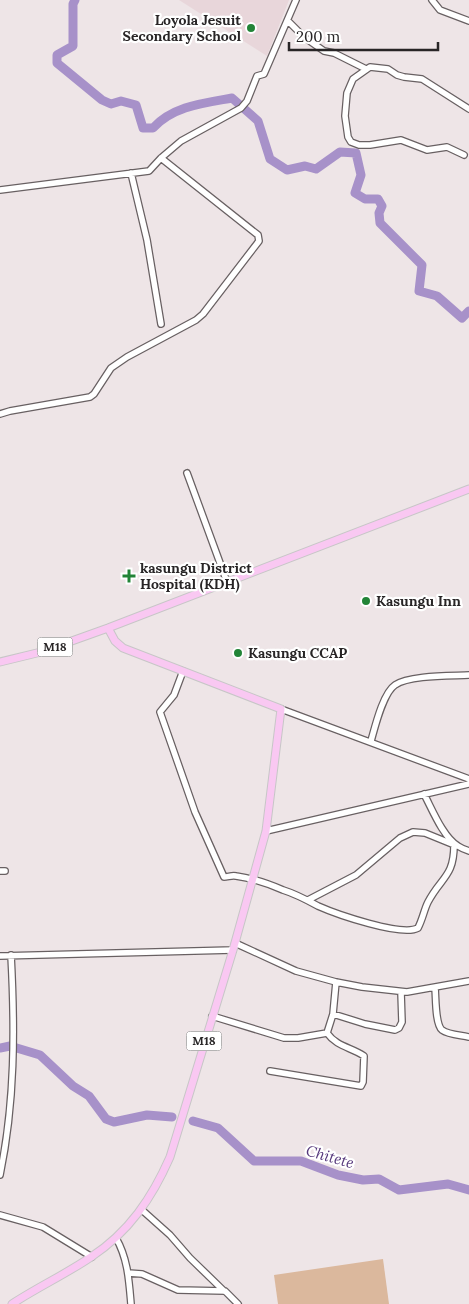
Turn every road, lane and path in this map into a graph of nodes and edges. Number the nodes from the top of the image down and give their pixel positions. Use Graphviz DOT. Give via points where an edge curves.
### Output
graph roads {
  1 [pos="296,0"];
  2 [pos="432,0"];
  3 [pos="288,21"];
  4 [pos="469,21"];
  5 [pos="366,69"];
  6 [pos="469,109"];
  7 [pos="464,155"];
  8 [pos="160,158"];
  9 [pos="131,173"];
  10 [pos="0,190"];
  11 [pos="161,324"];
  12 [pos="0,414"];
  13 [pos="188,473"];
  14 [pos="469,489"];
  15 [pos="227,582"];
  16 [pos="108,628"];
  17 [pos="0,662"];
  18 [pos="183,671"];
  19 [pos="469,675"];
  20 [pos="281,709"];
  21 [pos="370,742"];
  22 [pos="469,779"];
  23 [pos="469,784"];
  24 [pos="424,794"];
  25 [pos="266,831"];
  26 [pos="456,846"];
  27 [pos="469,851"];
  28 [pos="253,880"];
  29 [pos="308,900"];
  30 [pos="234,946"];
  31 [pos="12,955"];
  32 [pos="0,956"];
  33 [pos="469,981"];
  34 [pos="336,982"];
  35 [pos="435,988"];
  36 [pos="401,992"];
  37 [pos="334,1014"];
  38 [pos="212,1016"];
  39 [pos="327,1033"];
  40 [pos="469,1037"];
  41 [pos="270,1070"];
  42 [pos="0,1175"];
  43 [pos="142,1210"];
  44 [pos="0,1215"];
  45 [pos="116,1238"];
  46 [pos="92,1257"];
  47 [pos="128,1273"];
  48 [pos="225,1292"];
  49 [pos="12,1304"];
  50 [pos="131,1304"];
  51 [pos="238,1304"];
  1 -- 3 [label="street"];
  2 -- 4 [label="street" via="440,10"];
  3 -- 5 [label="street" via="324,51"];
  3 -- 8 [label="street" via="264,74 258,76 244,105 181,141"];
  5 -- 6 [label="street" via="388,70 400,76 422,79"];
  5 -- 7 [label="street" via="353,79 347,93 345,116 351,142 370,145 401,140 427,150 447,147"];
  8 -- 9 [label="street" via="149,171"];
  8 -- 12 [label="street" via="258,235 259,241 203,314 111,368 94,394"];
  9 -- 10 [label="street"];
  9 -- 11 [label="street" via="147,240"];
  13 -- 15 [label="street"];
  14 -- 15 [label="main road"];
  15 -- 16 [label="main road"];
  16 -- 17 [label="main road, M18" via="41,652"];
  16 -- 18 [label="main road" via="118,646"];
  18 -- 20 [label="main road"];
  18 -- 28 [label="street" via="174,695 160,712 162,719 195,812 224,877"];
  19 -- 21 [label="street" via="408,679 394,685 385,699"];
  20 -- 21 [label="street"];
  20 -- 25 [label="main road, M18"];
  21 -- 22 [label="street"];
  23 -- 24 [label="street"];
  24 -- 25 [label="street"];
  24 -- 26 [label="street"];
  25 -- 28 [label="main road, M18"];
  26 -- 27 [label="street"];
  26 -- 29 [label="street" via="425,833 413,832 400,838 356,875"];
  26 -- 29 [label="street" via="452,868 428,903 418,928 413,930 355,919"];
  28 -- 29 [label="street"];
  28 -- 30 [label="main road, M18"];
  30 -- 31 [label="street"];
  30 -- 34 [label="street" via="296,971"];
  30 -- 38 [label="main road, M18"];
  31 -- 32 [label="street"];
  31 -- 42 [label="street" via="14,1064 7,1141"];
  33 -- 35 [label="street"];
  34 -- 36 [label="street"];
  34 -- 37 [label="street"];
  35 -- 36 [label="street"];
  35 -- 40 [label="street" via="441,1029"];
  36 -- 37 [label="street" via="402,1022 395,1030"];
  37 -- 39 [label="street"];
  38 -- 39 [label="street" via="284,1038"];
  38 -- 43 [label="main road, M18" via="170,1157"];
  39 -- 41 [label="street" via="339,1045 364,1056 361,1086"];
  43 -- 45 [label="main road, M18"];
  43 -- 48 [label="street"];
  44 -- 46 [label="street" via="43,1227"];
  45 -- 46 [label="main road, M18"];
  45 -- 47 [label="street"];
  46 -- 49 [label="main road, M18"];
  47 -- 48 [label="street" via="142,1274 178,1290"];
  47 -- 50 [label="street"];
  48 -- 51 [label="street"];
}
